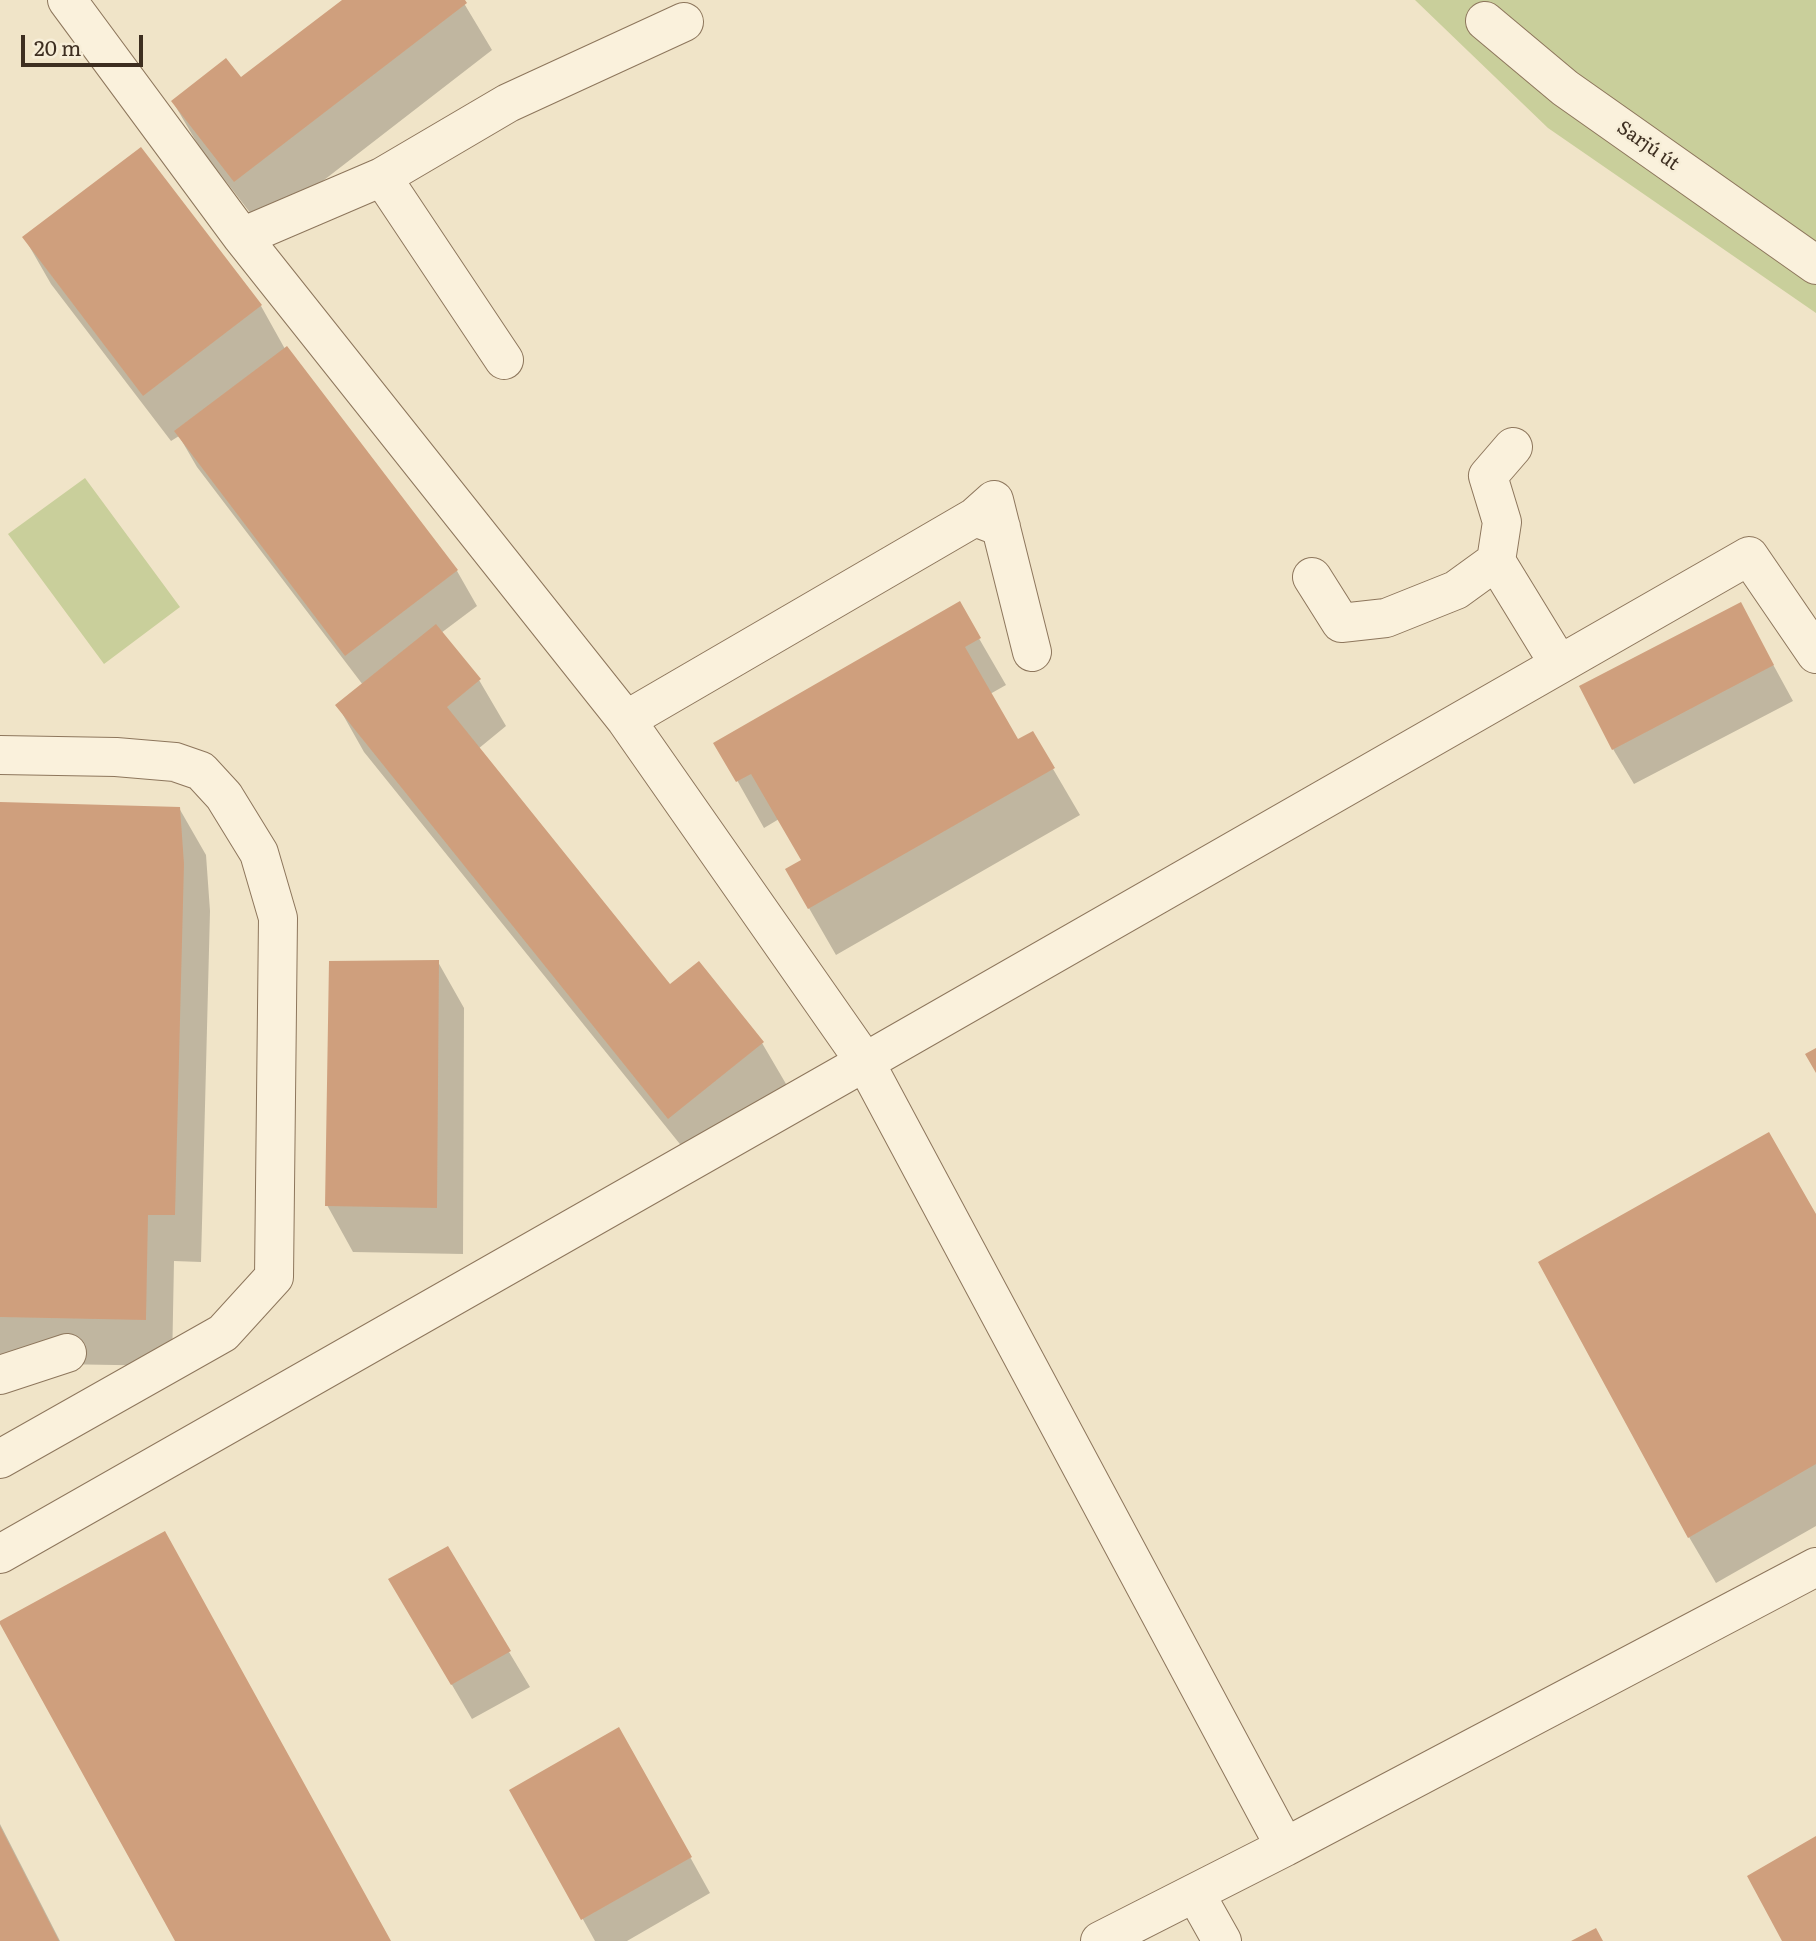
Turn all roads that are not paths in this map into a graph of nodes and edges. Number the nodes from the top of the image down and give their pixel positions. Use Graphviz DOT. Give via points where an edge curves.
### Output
graph roads {
  1 [pos="67,0"];
  2 [pos="1485,21"];
  3 [pos="684,22"];
  4 [pos="382,177"];
  5 [pos="242,237"];
  6 [pos="1816,265"];
  7 [pos="504,360"];
  8 [pos="1513,447"];
  9 [pos="1496,561"];
  10 [pos="1312,577"];
  11 [pos="1032,652"];
  12 [pos="1816,654"];
  13 [pos="1559,664"];
  14 [pos="626,720"];
  15 [pos="0,755"];
  16 [pos="864,1062"];
  17 [pos="67,1353"];
  18 [pos="0,1375"];
  19 [pos="0,1459"];
  20 [pos="0,1554"];
  21 [pos="1816,1567"];
  22 [pos="1285,1847"];
  23 [pos="1195,1893"];
  24 [pos="1100,1941"];
  25 [pos="1222,1941"];
  1 -- 5 [label="lane"];
  2 -- 6 [label="lane, Sarjú út" via="1565,88"];
  3 -- 4 [label="lane" via="508,103"];
  4 -- 5 [label="lane"];
  4 -- 7 [label="lane"];
  5 -- 14 [label="lane"];
  8 -- 9 [label="lane" via="1488,476 1502,522"];
  9 -- 10 [label="lane" via="1456,590 1386,618 1341,623"];
  9 -- 13 [label="lane"];
  11 -- 14 [label="lane" via="988,522"];
  12 -- 13 [label="lane" via="1749,556"];
  13 -- 16 [label="lane"];
  14 -- 16 [label="lane"];
  15 -- 19 [label="lane" via="127,758 175,762 201,771 224,796 259,853 278,918 274,1277 223,1333"];
  16 -- 20 [label="lane"];
  16 -- 22 [label="lane"];
  17 -- 18 [label="lane"];
  21 -- 22 [label="lane"];
  22 -- 23 [label="lane"];
  23 -- 24 [label="lane"];
  23 -- 25 [label="lane"];
}
